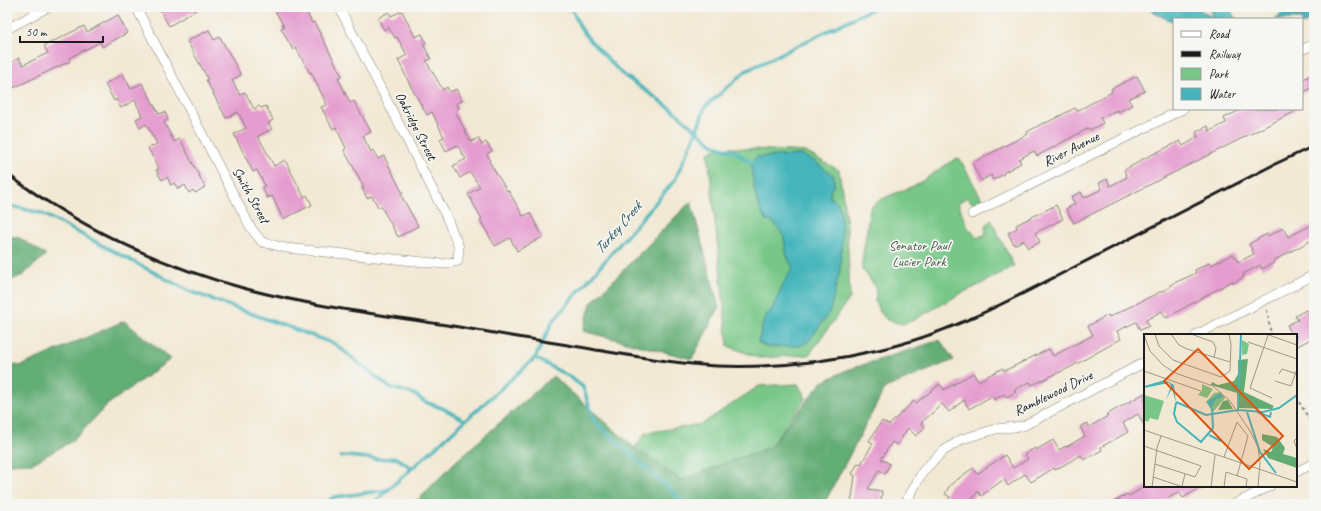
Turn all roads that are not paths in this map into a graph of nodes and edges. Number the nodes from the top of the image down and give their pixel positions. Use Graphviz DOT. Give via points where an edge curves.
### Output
graph roads {
  1 [pos="48,7"];
  2 [pos="136,7"];
  3 [pos="339,7"];
  4 [pos="7,29"];
  5 [pos="1314,44"];
  6 [pos="1303,50"];
  7 [pos="1181,110"];
  8 [pos="972,214"];
  9 [pos="458,261"];
  10 [pos="1314,275"];
  11 [pos="1198,334"];
  12 [pos="1144,363"];
  13 [pos="1314,463"];
  14 [pos="1297,472"];
  15 [pos="1268,487"];
  16 [pos="905,504"];
  17 [pos="1235,504"];
  1 -- 4 [label="street"];
  2 -- 9 [label="street, Smith Street" via="251,228 262,242 286,248 444,264"];
  3 -- 9 [label="street, Oakridge Street" via="445,214 459,247"];
  5 -- 6 [label="street"];
  7 -- 8 [label="street, River Avenue"];
  10 -- 11 [label="street"];
  12 -- 16 [label="street, Ramblewood Drive" via="1022,426 996,429 962,439 942,452 923,471"];
  13 -- 14 [label="street"];
  15 -- 17 [label="street"];
}
